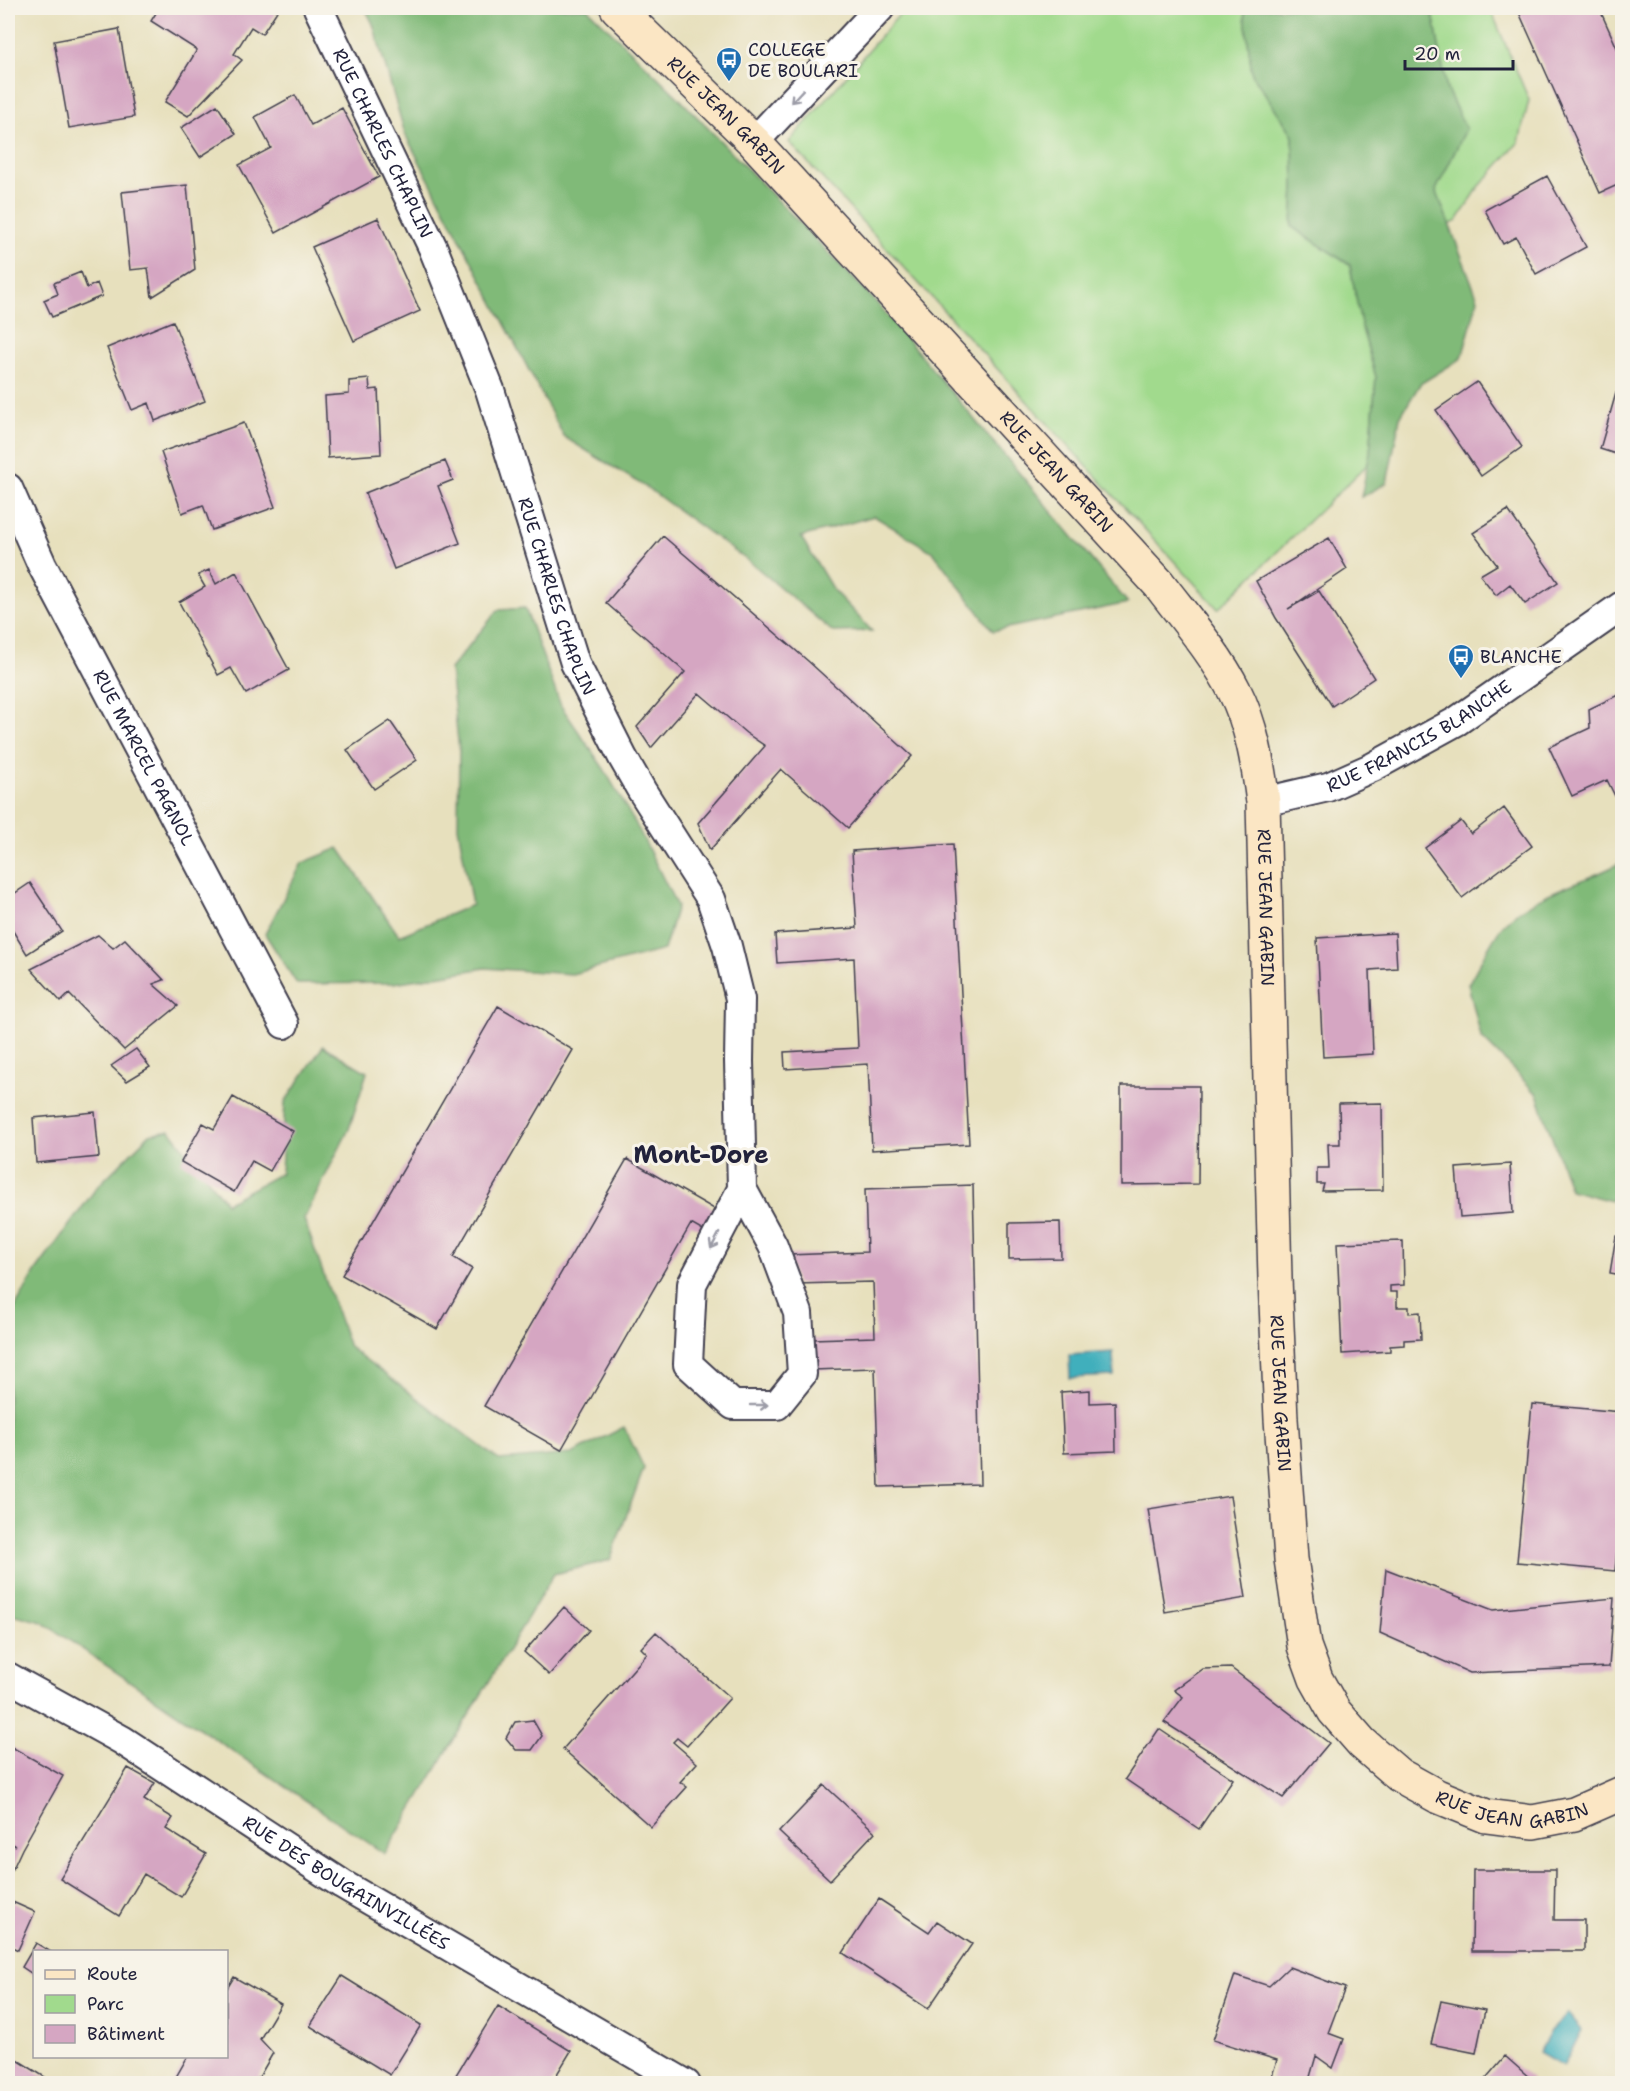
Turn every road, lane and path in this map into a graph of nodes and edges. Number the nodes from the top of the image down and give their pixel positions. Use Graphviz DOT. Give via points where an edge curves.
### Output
graph roads {
  1 [pos="318,8"];
  2 [pos="617,8"];
  3 [pos="880,8"];
  4 [pos="754,141"];
  5 [pos="8,488"];
  6 [pos="1623,606"];
  7 [pos="1263,802"];
  8 [pos="284,1024"];
  9 [pos="742,1189"];
  10 [pos="8,1677"];
  11 [pos="1623,1793"];
  12 [pos="686,2084"];
  1 -- 9 [label="street, RUE CHARLES CHAPLIN" via="433,248 490,390 575,663 642,791 711,899 740,999"];
  2 -- 4 [label="street, RUE JEAN GABIN"];
  3 -- 4 [label="street, one-way"];
  4 -- 7 [label="street, RUE JEAN GABIN" via="1159,585 1205,644 1235,690 1257,753"];
  5 -- 8 [label="street, RUE MARCEL PAGNOL" via="53,585"];
  6 -- 7 [label="street, RUE FRANCIS BLANCHE" via="1457,721 1328,787"];
  7 -- 11 [label="street, RUE JEAN GABIN" via="1281,1419 1291,1559 1304,1646 1316,1679 1340,1719 1399,1775 1437,1796 1486,1816 1533,1822 1574,1814"];
  9 -- 9 [label="street, RUE CHARLES CHAPLIN, one-way" via="692,1284 688,1364 733,1405 777,1405 801,1374 798,1313 773,1246"];
  10 -- 12 [label="street, RUE DES BOUGAINVILLÉES" via="122,1740 342,1884"];
}
